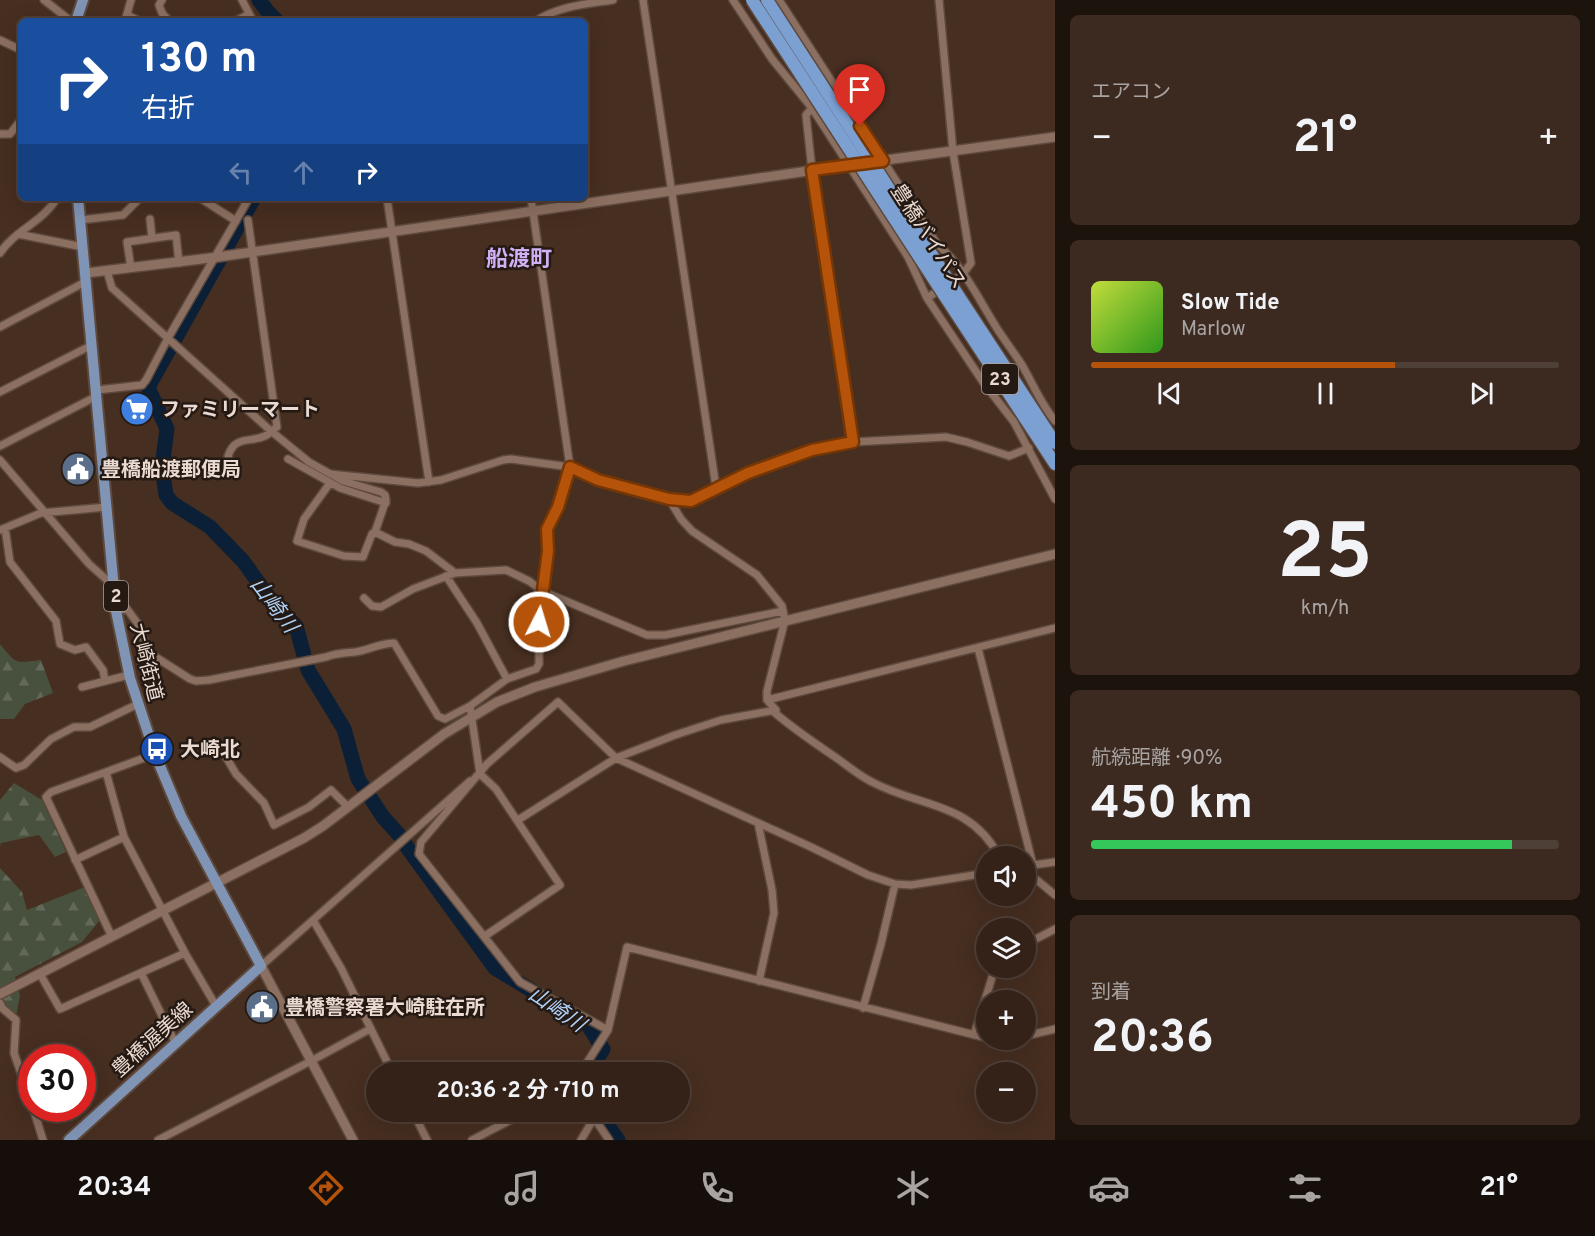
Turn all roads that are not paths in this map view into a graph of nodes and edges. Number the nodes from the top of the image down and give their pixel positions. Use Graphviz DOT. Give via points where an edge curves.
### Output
graph roads {
  1 [pos="44,0"];
  2 [pos="83,0"];
  3 [pos="132,0"];
  4 [pos="162,0"];
  5 [pos="242,0"];
  6 [pos="613,0"];
  7 [pos="643,0"];
  8 [pos="734,0"];
  9 [pos="752,0"];
  10 [pos="767,0"];
  11 [pos="780,0"];
  12 [pos="939,0"];
  13 [pos="162,13"];
  14 [pos="251,17"];
  15 [pos="68,18"];
  16 [pos="77,18"];
  17 [pos="126,18"];
  18 [pos="157,18"];
  19 [pos="166,18"];
  20 [pos="543,18"];
  21 [pos="0,40"];
  22 [pos="18,49"];
  23 [pos="812,108"];
  24 [pos="18,124"];
  25 [pos="0,134"];
  26 [pos="1055,137"];
  27 [pos="953,152"];
  28 [pos="883,161"];
  29 [pos="849,165"];
  30 [pos="812,170"];
  31 [pos="672,190"];
  32 [pos="55,201"];
  33 [pos="78,201"];
  34 [pos="137,201"];
  35 [pos="205,201"];
  36 [pos="247,201"];
  37 [pos="387,201"];
  38 [pos="531,201"];
  39 [pos="533,211"];
  40 [pos="150,219"];
  41 [pos="80,220"];
  42 [pos="248,220"];
  43 [pos="236,221"];
  44 [pos="392,232"];
  45 [pos="18,234"];
  46 [pos="0,237"];
  47 [pos="152,238"];
  48 [pos="8,241"];
  49 [pos="83,247"];
  50 [pos="254,252"];
  51 [pos="0,253"];
  52 [pos="220,257"];
  53 [pos="179,262"];
  54 [pos="131,268"];
  55 [pos="107,271"];
  56 [pos="963,274"];
  57 [pos="87,277"];
  58 [pos="949,292"];
  59 [pos="927,298"];
  60 [pos="0,327"];
  61 [pos="171,341"];
  62 [pos="92,345"];
  63 [pos="0,392"];
  64 [pos="97,393"];
  65 [pos="1055,421"];
  66 [pos="271,431"];
  67 [pos="853,442"];
  68 [pos="1055,443"];
  69 [pos="0,446"];
  70 [pos="1029,448"];
  71 [pos="288,459"];
  72 [pos="0,460"];
  73 [pos="231,464"];
  74 [pos="1055,464"];
  75 [pos="570,467"];
  76 [pos="330,474"];
  77 [pos="429,482"];
  78 [pos="330,483"];
  79 [pos="716,487"];
  80 [pos="669,499"];
  81 [pos="1055,499"];
  82 [pos="386,503"];
  83 [pos="107,507"];
  84 [pos="46,513"];
  85 [pos="3,529"];
  86 [pos="375,532"];
  87 [pos="1055,554"];
  88 [pos="455,573"];
  89 [pos="446,576"];
  90 [pos="115,584"];
  91 [pos="542,591"];
  92 [pos="364,598"];
  93 [pos="116,611"];
  94 [pos="784,615"];
  95 [pos="1055,628"];
  96 [pos="978,648"];
  97 [pos="129,675"];
  98 [pos="507,679"];
  99 [pos="105,681"];
  100 [pos="82,687"];
  101 [pos="767,700"];
  102 [pos="138,704"];
  103 [pos="470,706"];
  104 [pos="776,710"];
  105 [pos="471,717"];
  106 [pos="155,754"];
  107 [pos="0,757"];
  108 [pos="226,757"];
  109 [pos="616,758"];
  110 [pos="106,772"];
  111 [pos="480,774"];
  112 [pos="348,807"];
  113 [pos="518,820"];
  114 [pos="758,823"];
  115 [pos="124,837"];
  116 [pos="994,846"];
  117 [pos="1025,846"];
  118 [pos="75,860"];
  119 [pos="1055,862"];
  120 [pos="1036,864"];
  121 [pos="976,875"];
  122 [pos="1036,879"];
  123 [pos="216,883"];
  124 [pos="895,884"];
  125 [pos="1055,895"];
  126 [pos="163,910"];
  127 [pos="313,920"];
  128 [pos="1055,929"];
  129 [pos="485,936"];
  130 [pos="112,937"];
  131 [pos="1036,939"];
  132 [pos="185,953"];
  133 [pos="261,966"];
  134 [pos="141,973"];
  135 [pos="40,974"];
  136 [pos="991,978"];
  137 [pos="759,981"];
  138 [pos="0,993"];
  139 [pos="0,1003"];
  140 [pos="216,1006"];
  141 [pos="863,1008"];
  142 [pos="370,1029"];
  143 [pos="1055,1029"];
  144 [pos="608,1030"];
  145 [pos="1036,1034"];
  146 [pos="974,1035"];
  147 [pos="175,1042"];
  148 [pos="311,1061"];
  149 [pos="387,1062"];
  150 [pos="587,1062"];
  151 [pos="18,1065"];
  152 [pos="37,1122"];
  153 [pos="417,1122"];
  154 [pos="507,1122"];
  155 [pos="589,1122"];
  156 [pos="597,1122"];
  157 [pos="43,1140"];
  158 [pos="69,1140"];
  159 [pos="158,1140"];
  160 [pos="353,1140"];
  161 [pos="427,1140"];
  162 [pos="472,1140"];
  163 [pos="581,1140"];
  164 [pos="609,1140"];
  1 -- 15 [label="street"];
  2 -- 16 [label="main road"];
  3 -- 17 [label="street"];
  4 -- 13 [label="street"];
  5 -- 14 [label="street"];
  6 -- 20 [label="street" via="565,8"];
  7 -- 31 [label="street"];
  8 -- 23 [label="street" via="772,59"];
  9 -- 58 [label="highway, 豊橋バイパス / 23, bridge"];
  10 -- 58 [label="highway, 豊橋バイパス / 23, bridge"];
  11 -- 28 [label="street"];
  12 -- 27 [label="street"];
  13 -- 18 [label="street"];
  13 -- 19 [label="street"];
  21 -- 22 [label="street"];
  23 -- 29 [label="street"];
  23 -- 30 [label="street" via="806,115"];
  24 -- 25 [label="street" via="10,134"];
  26 -- 27 [label="street"];
  27 -- 28 [label="street"];
  27 -- 56 [label="street" via="971,263"];
  28 -- 29 [label="street"];
  28 -- 56 [label="street" via="937,244"];
  29 -- 30 [label="street"];
  29 -- 59 [label="street" via="908,257"];
  30 -- 31 [label="street"];
  30 -- 67 [label="street"];
  31 -- 39 [label="street"];
  31 -- 79 [label="street"];
  32 -- 45 [label="street" via="44,215"];
  33 -- 41 [label="main road, 大崎街道 / 2"];
  34 -- 41 [label="street" via="123,215"];
  35 -- 43 [label="street"];
  36 -- 43 [label="street"];
  37 -- 44 [label="street"];
  38 -- 39 [label="street"];
  39 -- 44 [label="street"];
  39 -- 75 [label="street"];
  40 -- 47 [label="street"];
  41 -- 49 [label="main road, 大崎街道 / 2"];
  42 -- 50 [label="street"];
  43 -- 52 [label="street"];
  44 -- 50 [label="street"];
  44 -- 77 [label="street"];
  45 -- 48 [label="street"];
  45 -- 49 [label="street"];
  46 -- 48 [label="street"];
  47 -- 53 [label="street" via="176,235"];
  47 -- 54 [label="street" via="127,242"];
  48 -- 51 [label="street"];
  49 -- 57 [label="main road, 大崎街道 / 2"];
  50 -- 52 [label="street"];
  50 -- 66 [label="street" via="277,427"];
  52 -- 53 [label="street"];
  52 -- 61 [label="street"];
  53 -- 54 [label="street"];
  54 -- 55 [label="street"];
  55 -- 57 [label="street"];
  55 -- 61 [label="street" via="112,288"];
  56 -- 59 [label="street"];
  56 -- 65 [label="street"];
  57 -- 60 [label="street"];
  57 -- 62 [label="main road, 大崎街道 / 2"];
  58 -- 68 [label="highway, 豊橋バイパス / 23"];
  58 -- 74 [label="highway, 豊橋バイパス / 23"];
  59 -- 70 [label="street"];
  61 -- 64 [label="street" via="141,385"];
  61 -- 66 [label="street"];
  62 -- 63 [label="street"];
  62 -- 64 [label="main road, 大崎街道 / 2"];
  64 -- 69 [label="street"];
  64 -- 83 [label="main road, 大崎街道 / 2"];
  66 -- 73 [label="street" via="234,445 228,456"];
  66 -- 76 [label="street"];
  67 -- 70 [label="street" via="946,437 1009,456"];
  67 -- 79 [label="street" via="812,450"];
  70 -- 81 [label="street"];
  71 -- 78 [label="street"];
  72 -- 84 [label="street"];
  75 -- 77 [label="street" via="507,459"];
  75 -- 80 [label="street" via="598,480"];
  75 -- 91 [label="street" via="547,529"];
  76 -- 77 [label="street"];
  76 -- 82 [label="street" via="381,492"];
  78 -- 82 [label="street"];
  78 -- 86 [label="street" via="304,519 297,541 344,556 363,557"];
  79 -- 80 [label="street" via="691,501"];
  80 -- 94 [label="street" via="692,531 757,576 782,606"];
  82 -- 86 [label="street"];
  83 -- 84 [label="street"];
  83 -- 90 [label="main road, 大崎街道 / 2"];
  84 -- 85 [label="street"];
  84 -- 90 [label="street" via="89,564"];
  85 -- 99 [label="street" via="10,562 56,621 60,644 75,650 86,647 103,670"];
  86 -- 88 [label="street" via="426,551"];
  87 -- 94 [label="street"];
  88 -- 89 [label="street"];
  88 -- 91 [label="street" via="506,570"];
  89 -- 92 [label="street" via="381,607 372,606"];
  89 -- 98 [label="street"];
  90 -- 93 [label="main road, 大崎街道 / 2"];
  91 -- 94 [label="street" via="637,632 656,636"];
  91 -- 98 [label="street" via="539,664 536,669"];
  93 -- 97 [label="main road, 大崎街道 / 2"];
  93 -- 103 [label="street" via="127,609 148,650 196,681 394,643 438,716 445,719"];
  94 -- 101 [label="street"];
  94 -- 105 [label="street" via="536,687"];
  95 -- 96 [label="street"];
  96 -- 101 [label="street"];
  96 -- 117 [label="street"];
  97 -- 99 [label="street"];
  97 -- 102 [label="main road, 大崎街道 / 2"];
  98 -- 103 [label="street"];
  99 -- 100 [label="street"];
  101 -- 104 [label="street"];
  102 -- 106 [label="main road, 大崎街道 / 2"];
  102 -- 107 [label="street" via="90,727 74,727 51,739 24,765 16,768"];
  103 -- 105 [label="street"];
  104 -- 109 [label="street" via="721,720"];
  104 -- 116 [label="street" via="798,733 872,782 964,818 977,826"];
  105 -- 111 [label="street"];
  105 -- 112 [label="street"];
  106 -- 110 [label="street"];
  106 -- 123 [label="main road, 大崎街道 / 2"];
  108 -- 112 [label="street" via="236,774 264,803 274,825 331,790"];
  109 -- 111 [label="street" via="558,702"];
  109 -- 113 [label="street"];
  109 -- 114 [label="street"];
  110 -- 115 [label="street"];
  110 -- 118 [label="street" via="46,797"];
  111 -- 113 [label="street"];
  111 -- 127 [label="street"];
  111 -- 129 [label="street" via="421,842 419,854"];
  112 -- 123 [label="street" via="304,838"];
  113 -- 129 [label="street" via="560,885"];
  114 -- 124 [label="street"];
  114 -- 137 [label="street" via="774,913"];
  115 -- 118 [label="street"];
  115 -- 126 [label="street"];
  118 -- 130 [label="street"];
  119 -- 120 [label="street"];
  121 -- 124 [label="street"];
  122 -- 125 [label="street"];
  123 -- 126 [label="street"];
  123 -- 133 [label="main road, 大崎街道 / 2"];
  124 -- 141 [label="street"];
  126 -- 130 [label="street"];
  126 -- 132 [label="street"];
  127 -- 133 [label="street"];
  127 -- 142 [label="street"];
  128 -- 131 [label="street"];
  129 -- 144 [label="street" via="520,982"];
  130 -- 135 [label="street"];
  132 -- 134 [label="street"];
  132 -- 140 [label="street"];
  133 -- 140 [label="main road, 豊橋渥美線"];
  133 -- 148 [label="street"];
  134 -- 135 [label="street" via="60,1009"];
  134 -- 147 [label="street"];
  135 -- 138 [label="street"];
  136 -- 146 [label="street"];
  137 -- 141 [label="street"];
  137 -- 144 [label="street" via="627,947"];
  139 -- 151 [label="street" via="16,1020 14,1053"];
  140 -- 147 [label="main road, 豊橋渥美線"];
  141 -- 146 [label="street"];
  142 -- 148 [label="street"];
  142 -- 149 [label="street"];
  143 -- 145 [label="street"];
  144 -- 150 [label="street"];
  147 -- 158 [label="main road, 豊橋渥美線"];
  148 -- 159 [label="street"];
  148 -- 160 [label="street"];
  152 -- 157 [label="street"];
  153 -- 161 [label="street"];
  154 -- 162 [label="street"];
  155 -- 163 [label="street"];
  156 -- 164 [label="street"];
}
